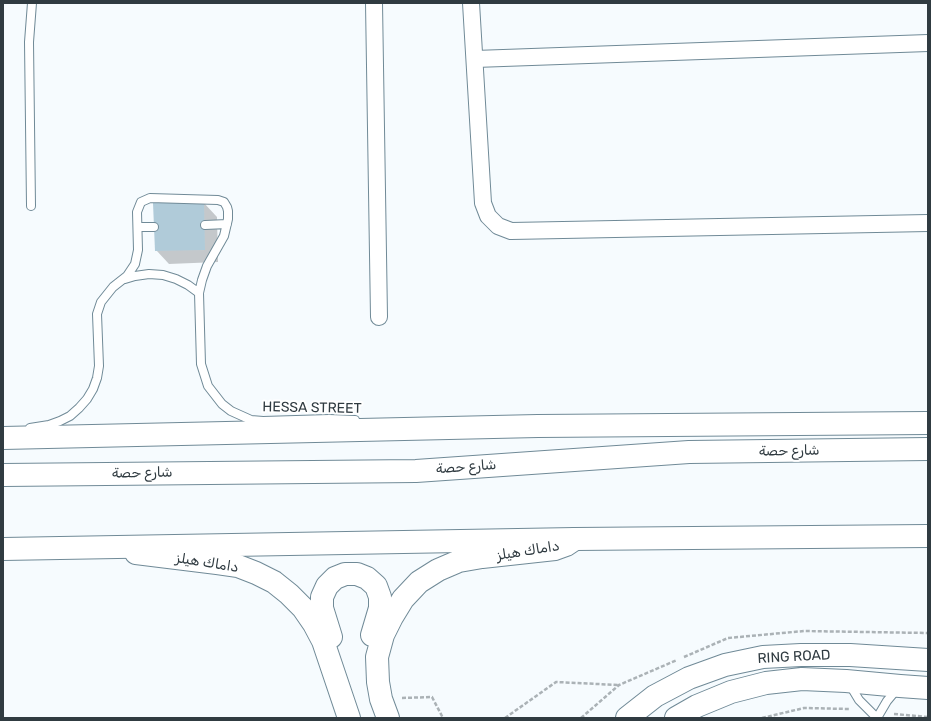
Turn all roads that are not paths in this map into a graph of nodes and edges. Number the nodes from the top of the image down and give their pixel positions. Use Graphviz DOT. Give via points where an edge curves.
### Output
graph roads {
  1 [pos="32,3"];
  2 [pos="374,3"];
  3 [pos="471,3"];
  4 [pos="928,43"];
  5 [pos="475,59"];
  6 [pos="32,206"];
  7 [pos="928,223"];
  8 [pos="227,224"];
  9 [pos="205,225"];
  10 [pos="138,227"];
  11 [pos="154,227"];
  12 [pos="122,280"];
  13 [pos="199,293"];
  14 [pos="379,317"];
  15 [pos="928,423"];
  16 [pos="389,428"];
  17 [pos="15,432"];
  18 [pos="3,433"];
  19 [pos="928,448"];
  20 [pos="3,475"];
  21 [pos="928,536"];
  22 [pos="575,539"];
  23 [pos="99,547"];
  24 [pos="3,549"];
  25 [pos="928,660"];
  26 [pos="846,681"];
  27 [pos="900,686"];
  28 [pos="928,688"];
  29 [pos="340,691"];
  30 [pos="383,700"];
  31 [pos="349,718"];
  32 [pos="627,718"];
  33 [pos="676,718"];
  1 -- 6 [label="lane" via="29,42"];
  2 -- 14 [label="street"];
  3 -- 5 [label="street"];
  4 -- 5 [label="street"];
  5 -- 7 [label="street" via="485,210 492,222 504,229 511,231"];
  8 -- 9 [label="lane"];
  8 -- 10 [label="lane, HESSA STREET" via="228,211 224,202 150,198 141,202"];
  8 -- 13 [label="lane, HESSA STREET" via="222,240 207,266"];
  10 -- 11 [label="lane"];
  10 -- 12 [label="lane, HESSA STREET" via="135,264"];
  12 -- 13 [label="lane" via="149,274 163,275 188,284"];
  12 -- 17 [label="lane, HESSA STREET" via="100,302 97,314 99,366 97,378 87,399 75,412 60,421"];
  13 -- 16 [label="lane, HESSA STREET" via="201,364 204,376 214,395 231,411 251,420 344,419"];
  15 -- 16 [label="main road"];
  16 -- 17 [label="main road"];
  17 -- 18 [label="lane, HESSA STREET"];
  19 -- 20 [label="main road, شارع حصة" via="689,452 416,471"];
  21 -- 22 [label="main road"];
  22 -- 23 [label="main road"];
  22 -- 30 [label="main road, داماك هيلز" via="555,550 459,561 419,582 403,599 383,635 377,656"];
  23 -- 24 [label="main road"];
  23 -- 29 [label="main road, داماك هيلز" via="238,566 274,582 303,608 314,624 323,641"];
  25 -- 32 [label="main road, RING ROAD" via="801,654 763,657 725,665 689,678 655,696"];
  26 -- 27 [label="main road, RING ROAD"];
  26 -- 27 [label="lane" via="859,700 878,718 887,701"];
  26 -- 33 [label="main road, RING ROAD" via="802,679 766,683 731,692"];
  27 -- 28 [label="main road, RING ROAD"];
  29 -- 30 [label="main road" via="340,676 322,608 322,597 327,586 335,578 357,574 376,586 380,597 369,657"];
  29 -- 31 [label="main road, داماك هيلز"];
}
